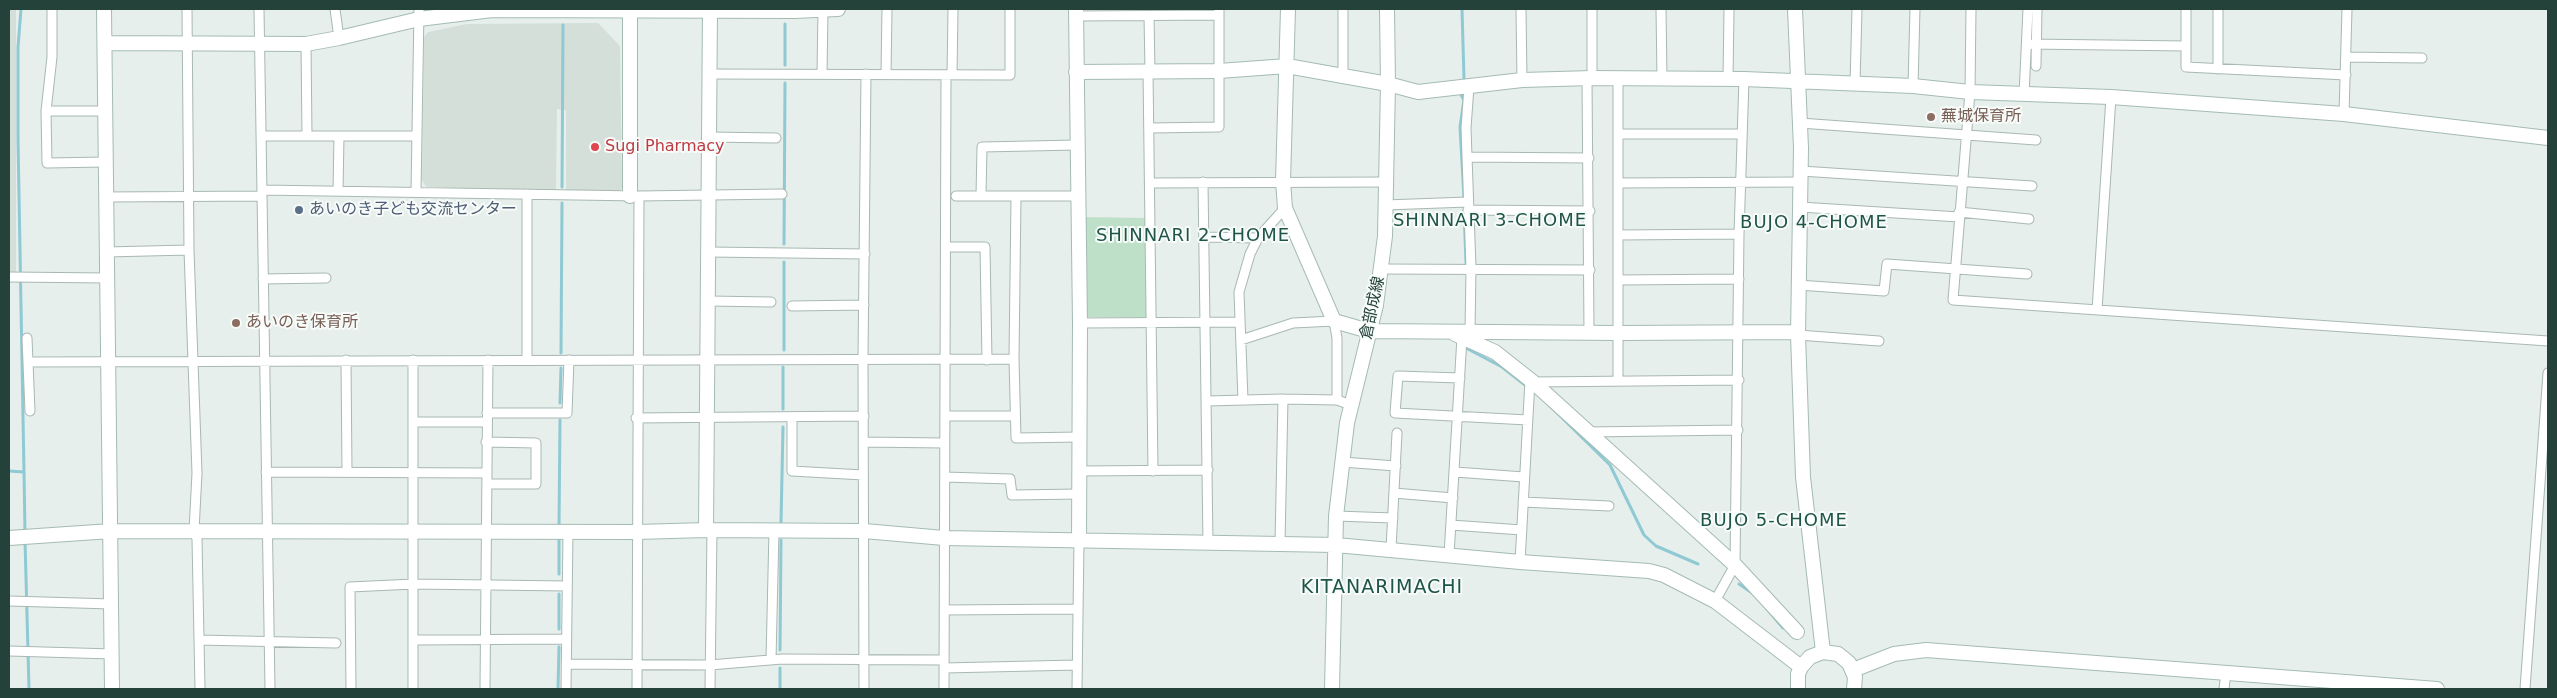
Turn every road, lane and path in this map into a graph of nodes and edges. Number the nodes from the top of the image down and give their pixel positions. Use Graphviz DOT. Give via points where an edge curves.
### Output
graph roads {
  1 [pos="52,9"];
  2 [pos="104,9"];
  3 [pos="188,9"];
  4 [pos="259,9"];
  5 [pos="335,9"];
  6 [pos="492,9"];
  7 [pos="630,9"];
  8 [pos="710,9"];
  9 [pos="823,9"];
  10 [pos="838,9"];
  11 [pos="888,9"];
  12 [pos="953,9"];
  13 [pos="1010,9"];
  14 [pos="1288,9"];
  15 [pos="1343,9"];
  16 [pos="1387,9"];
  17 [pos="1521,9"];
  18 [pos="1592,9"];
  19 [pos="1662,9"];
  20 [pos="1729,9"];
  21 [pos="1795,9"];
  22 [pos="1857,9"];
  23 [pos="1915,9"];
  24 [pos="1971,9"];
  25 [pos="2028,9"];
  26 [pos="2036,9"];
  27 [pos="2186,9"];
  28 [pos="2218,9"];
  29 [pos="2347,9"];
  30 [pos="1076,12"];
  31 [pos="1219,12"];
  32 [pos="419,14"];
  33 [pos="1149,16"];
  34 [pos="339,38"];
  35 [pos="105,42"];
  36 [pos="188,43"];
  37 [pos="260,43"];
  38 [pos="306,44"];
  39 [pos="2033,44"];
  40 [pos="2186,46"];
  41 [pos="2346,57"];
  42 [pos="2422,58"];
  43 [pos="1287,66"];
  44 [pos="2036,66"];
  45 [pos="2218,69"];
  46 [pos="1149,71"];
  47 [pos="1218,71"];
  48 [pos="1076,72"];
  49 [pos="709,74"];
  50 [pos="822,74"];
  51 [pos="866,74"];
  52 [pos="886,74"];
  53 [pos="949,75"];
  54 [pos="2346,75"];
  55 [pos="1342,76"];
  56 [pos="1589,78"];
  57 [pos="1618,78"];
  58 [pos="1662,78"];
  59 [pos="1728,79"];
  60 [pos="1744,79"];
  61 [pos="1522,80"];
  62 [pos="1799,82"];
  63 [pos="1388,84"];
  64 [pos="1855,84"];
  65 [pos="1914,86"];
  66 [pos="1469,87"];
  67 [pos="1970,92"];
  68 [pos="2024,95"];
  69 [pos="2111,97"];
  70 [pos="46,111"];
  71 [pos="105,111"];
  72 [pos="2344,114"];
  73 [pos="1800,123"];
  74 [pos="1150,128"];
  75 [pos="1619,134"];
  76 [pos="1742,134"];
  77 [pos="1966,135"];
  78 [pos="261,136"];
  79 [pos="307,136"];
  80 [pos="339,136"];
  81 [pos="417,136"];
  82 [pos="709,137"];
  83 [pos="776,138"];
  84 [pos="2548,138"];
  85 [pos="2036,140"];
  86 [pos="1077,145"];
  87 [pos="1467,156"];
  88 [pos="1589,158"];
  89 [pos="106,162"];
  90 [pos="1800,177"];
  91 [pos="1283,181"];
  92 [pos="1203,182"];
  93 [pos="1386,182"];
  94 [pos="1150,183"];
  95 [pos="1619,183"];
  96 [pos="1740,183"];
  97 [pos="1962,183"];
  98 [pos="2032,186"];
  99 [pos="338,191"];
  100 [pos="416,192"];
  101 [pos="262,193"];
  102 [pos="527,194"];
  103 [pos="709,194"];
  104 [pos="782,194"];
  105 [pos="189,195"];
  106 [pos="635,196"];
  107 [pos="956,196"];
  108 [pos="981,196"];
  109 [pos="1077,196"];
  110 [pos="1016,197"];
  111 [pos="106,198"];
  112 [pos="1385,205"];
  113 [pos="1468,206"];
  114 [pos="1800,207"];
  115 [pos="1285,208"];
  116 [pos="1590,211"];
  117 [pos="1959,214"];
  118 [pos="2029,219"];
  119 [pos="1739,234"];
  120 [pos="1618,235"];
  121 [pos="1205,237"];
  122 [pos="1258,238"];
  123 [pos="946,247"];
  124 [pos="189,250"];
  125 [pos="106,252"];
  126 [pos="709,252"];
  127 [pos="865,254"];
  128 [pos="1471,268"];
  129 [pos="1382,269"];
  130 [pos="1956,269"];
  131 [pos="1590,270"];
  132 [pos="2027,274"];
  133 [pos="11,277"];
  134 [pos="107,278"];
  135 [pos="326,278"];
  136 [pos="263,279"];
  137 [pos="1740,279"];
  138 [pos="1618,280"];
  139 [pos="1798,285"];
  140 [pos="709,301"];
  141 [pos="771,302"];
  142 [pos="864,304"];
  143 [pos="792,306"];
  144 [pos="2097,310"];
  145 [pos="1334,321"];
  146 [pos="1152,322"];
  147 [pos="1205,322"];
  148 [pos="1240,322"];
  149 [pos="1080,324"];
  150 [pos="1740,330"];
  151 [pos="1369,331"];
  152 [pos="1589,333"];
  153 [pos="1619,333"];
  154 [pos="1798,333"];
  155 [pos="1466,334"];
  156 [pos="27,338"];
  157 [pos="1241,340"];
  158 [pos="1879,341"];
  159 [pos="2548,341"];
  160 [pos="707,358"];
  161 [pos="863,359"];
  162 [pos="1014,359"];
  163 [pos="264,360"];
  164 [pos="346,360"];
  165 [pos="414,360"];
  166 [pos="488,360"];
  167 [pos="527,360"];
  168 [pos="569,360"];
  169 [pos="637,360"];
  170 [pos="945,360"];
  171 [pos="987,360"];
  172 [pos="194,361"];
  173 [pos="28,362"];
  174 [pos="109,362"];
  175 [pos="2548,373"];
  176 [pos="1460,378"];
  177 [pos="1618,380"];
  178 [pos="1739,380"];
  179 [pos="1532,381"];
  180 [pos="1283,399"];
  181 [pos="1243,400"];
  182 [pos="1337,400"];
  183 [pos="1207,401"];
  184 [pos="1351,405"];
  185 [pos="30,411"];
  186 [pos="2546,414"];
  187 [pos="1458,415"];
  188 [pos="864,416"];
  189 [pos="945,416"];
  190 [pos="1015,416"];
  191 [pos="487,418"];
  192 [pos="636,418"];
  193 [pos="792,418"];
  194 [pos="707,419"];
  195 [pos="1528,420"];
  196 [pos="415,422"];
  197 [pos="1738,430"];
  198 [pos="1588,432"];
  199 [pos="1397,433"];
  200 [pos="1080,437"];
  201 [pos="486,442"];
  202 [pos="864,442"];
  203 [pos="944,443"];
  204 [pos="1342,462"];
  205 [pos="1396,466"];
  206 [pos="1153,470"];
  207 [pos="1208,470"];
  208 [pos="1081,471"];
  209 [pos="266,472"];
  210 [pos="346,472"];
  211 [pos="414,472"];
  212 [pos="1454,472"];
  213 [pos="487,473"];
  214 [pos="863,475"];
  215 [pos="945,477"];
  216 [pos="1524,477"];
  217 [pos="487,484"];
  218 [pos="1080,494"];
  219 [pos="1394,494"];
  220 [pos="1453,498"];
  221 [pos="1523,502"];
  222 [pos="1609,506"];
  223 [pos="1336,516"];
  224 [pos="1393,518"];
  225 [pos="1452,525"];
  226 [pos="111,530"];
  227 [pos="709,530"];
  228 [pos="774,530"];
  229 [pos="1522,530"];
  230 [pos="194,531"];
  231 [pos="864,531"];
  232 [pos="267,532"];
  233 [pos="413,532"];
  234 [pos="486,532"];
  235 [pos="568,532"];
  236 [pos="637,532"];
  237 [pos="19,537"];
  238 [pos="944,538"];
  239 [pos="1079,541"];
  240 [pos="1208,543"];
  241 [pos="1280,543"];
  242 [pos="1336,545"];
  243 [pos="1391,549"];
  244 [pos="1449,555"];
  245 [pos="1520,562"];
  246 [pos="1736,564"];
  247 [pos="414,584"];
  248 [pos="487,585"];
  249 [pos="567,586"];
  250 [pos="9,601"];
  251 [pos="1715,601"];
  252 [pos="112,604"];
  253 [pos="1078,609"];
  254 [pos="944,610"];
  255 [pos="1797,632"];
  256 [pos="566,639"];
  257 [pos="199,640"];
  258 [pos="414,640"];
  259 [pos="487,640"];
  260 [pos="269,642"];
  261 [pos="336,643"];
  262 [pos="9,651"];
  263 [pos="1822,652"];
  264 [pos="113,654"];
  265 [pos="864,659"];
  266 [pos="771,660"];
  267 [pos="566,664"];
  268 [pos="944,664"];
  269 [pos="637,665"];
  270 [pos="710,665"];
  271 [pos="1077,665"];
  272 [pos="1801,667"];
  273 [pos="1853,670"];
  274 [pos="2226,672"];
  275 [pos="112,689"];
  276 [pos="200,689"];
  277 [pos="270,689"];
  278 [pos="351,689"];
  279 [pos="413,689"];
  280 [pos="485,689"];
  281 [pos="566,689"];
  282 [pos="637,689"];
  283 [pos="710,689"];
  284 [pos="864,689"];
  285 [pos="944,689"];
  286 [pos="1077,689"];
  287 [pos="1332,689"];
  288 [pos="1798,689"];
  289 [pos="1854,689"];
  290 [pos="2224,689"];
  291 [pos="2437,689"];
  292 [pos="2525,689"];
  1 -- 70 [label="street" via="52,66"];
  2 -- 35 [label="street"];
  3 -- 36 [label="street"];
  4 -- 37 [label="street"];
  5 -- 34 [label="street"];
  6 -- 7 [label="street"];
  6 -- 32 [label="street"];
  7 -- 8 [label="street"];
  7 -- 106 [label="street"];
  8 -- 9 [label="street"];
  8 -- 49 [label="street"];
  9 -- 10 [label="street"];
  9 -- 50 [label="street"];
  11 -- 52 [label="street"];
  12 -- 53 [label="street"];
  13 -- 53 [label="street" via="1010,75"];
  14 -- 43 [label="street"];
  15 -- 55 [label="street"];
  16 -- 63 [label="street, 倉部成線"];
  17 -- 61 [label="street"];
  18 -- 56 [label="street"];
  19 -- 58 [label="street"];
  20 -- 59 [label="street"];
  21 -- 62 [label="street"];
  22 -- 64 [label="street"];
  23 -- 65 [label="street"];
  24 -- 67 [label="street"];
  25 -- 39 [label="street"];
  26 -- 39 [label="street"];
  27 -- 40 [label="street"];
  28 -- 45 [label="street"];
  29 -- 41 [label="street"];
  30 -- 33 [label="street"];
  30 -- 48 [label="street"];
  31 -- 33 [label="street"];
  31 -- 47 [label="street"];
  32 -- 34 [label="street"];
  32 -- 81 [label="street"];
  33 -- 46 [label="street"];
  34 -- 38 [label="street"];
  35 -- 36 [label="street"];
  35 -- 71 [label="street"];
  36 -- 37 [label="street"];
  36 -- 105 [label="street"];
  37 -- 38 [label="street"];
  37 -- 78 [label="street"];
  38 -- 79 [label="street"];
  39 -- 40 [label="street"];
  39 -- 44 [label="street"];
  39 -- 68 [label="street"];
  40 -- 45 [label="street" via="2186,67"];
  41 -- 42 [label="street"];
  41 -- 54 [label="street"];
  43 -- 47 [label="street"];
  43 -- 55 [label="street"];
  43 -- 91 [label="street"];
  45 -- 54 [label="street"];
  46 -- 47 [label="street"];
  46 -- 48 [label="street"];
  46 -- 74 [label="street"];
  47 -- 74 [label="street" via="1220,127"];
  48 -- 86 [label="street"];
  49 -- 50 [label="street"];
  49 -- 82 [label="street"];
  50 -- 51 [label="street"];
  51 -- 52 [label="street"];
  51 -- 127 [label="street"];
  52 -- 53 [label="street"];
  53 -- 123 [label="street"];
  54 -- 72 [label="street"];
  55 -- 63 [label="street"];
  56 -- 57 [label="street"];
  56 -- 61 [label="street"];
  56 -- 88 [label="street"];
  57 -- 58 [label="street"];
  57 -- 75 [label="street"];
  58 -- 59 [label="street"];
  59 -- 60 [label="street"];
  60 -- 62 [label="street"];
  60 -- 76 [label="street"];
  61 -- 66 [label="street"];
  62 -- 64 [label="street"];
  62 -- 73 [label="street"];
  63 -- 66 [label="street" via="1418,92"];
  63 -- 93 [label="street, 倉部成線"];
  64 -- 65 [label="street"];
  65 -- 67 [label="street"];
  66 -- 87 [label="street"];
  67 -- 68 [label="street"];
  67 -- 77 [label="street"];
  68 -- 69 [label="street"];
  69 -- 72 [label="street"];
  69 -- 144 [label="street"];
  70 -- 71 [label="street"];
  70 -- 89 [label="street" via="47,163"];
  71 -- 89 [label="street"];
  72 -- 84 [label="street"];
  73 -- 77 [label="street"];
  73 -- 90 [label="street"];
  74 -- 94 [label="street"];
  75 -- 76 [label="street"];
  75 -- 95 [label="street"];
  76 -- 96 [label="street"];
  77 -- 85 [label="street"];
  77 -- 97 [label="street"];
  78 -- 79 [label="street"];
  78 -- 101 [label="street"];
  79 -- 80 [label="street"];
  80 -- 81 [label="street"];
  80 -- 99 [label="street"];
  81 -- 100 [label="street"];
  82 -- 83 [label="street"];
  82 -- 103 [label="street"];
  86 -- 108 [label="street" via="982,147"];
  86 -- 109 [label="street"];
  87 -- 88 [label="street"];
  87 -- 113 [label="street"];
  88 -- 116 [label="street"];
  89 -- 111 [label="street"];
  90 -- 96 [label="street"];
  90 -- 97 [label="street"];
  90 -- 114 [label="street"];
  91 -- 92 [label="street"];
  91 -- 93 [label="street"];
  91 -- 115 [label="street"];
  92 -- 94 [label="street"];
  92 -- 121 [label="street"];
  93 -- 112 [label="street, 倉部成線"];
  94 -- 146 [label="street"];
  95 -- 96 [label="street"];
  95 -- 120 [label="street"];
  96 -- 119 [label="street"];
  97 -- 98 [label="street"];
  97 -- 117 [label="street"];
  99 -- 100 [label="street"];
  99 -- 101 [label="street"];
  100 -- 102 [label="street"];
  101 -- 105 [label="street"];
  101 -- 136 [label="street"];
  102 -- 106 [label="street"];
  102 -- 167 [label="street"];
  103 -- 104 [label="street"];
  103 -- 106 [label="street"];
  103 -- 126 [label="street"];
  105 -- 111 [label="street"];
  105 -- 124 [label="street"];
  106 -- 169 [label="street"];
  107 -- 108 [label="street"];
  108 -- 110 [label="street"];
  109 -- 110 [label="street"];
  109 -- 149 [label="street"];
  110 -- 162 [label="street"];
  111 -- 125 [label="street"];
  112 -- 113 [label="street"];
  112 -- 129 [label="street, 倉部成線"];
  113 -- 116 [label="street"];
  113 -- 128 [label="street"];
  114 -- 117 [label="street"];
  114 -- 139 [label="street"];
  115 -- 122 [label="street"];
  115 -- 145 [label="street"];
  116 -- 131 [label="street"];
  117 -- 118 [label="street"];
  117 -- 130 [label="street"];
  119 -- 120 [label="street"];
  119 -- 137 [label="street"];
  120 -- 138 [label="street"];
  121 -- 122 [label="street"];
  121 -- 147 [label="street"];
  122 -- 148 [label="street" via="1239,292"];
  123 -- 170 [label="street"];
  123 -- 171 [label="street" via="985,247"];
  124 -- 125 [label="street"];
  124 -- 172 [label="street"];
  125 -- 134 [label="street"];
  126 -- 127 [label="street"];
  126 -- 140 [label="street"];
  127 -- 142 [label="street"];
  128 -- 129 [label="street"];
  128 -- 131 [label="street"];
  128 -- 155 [label="street"];
  129 -- 151 [label="street, 倉部成線"];
  130 -- 132 [label="street"];
  130 -- 139 [label="street" via="1886,264 1884,291"];
  130 -- 144 [label="street" via="1954,300"];
  131 -- 152 [label="street"];
  133 -- 134 [label="street"];
  134 -- 174 [label="street"];
  135 -- 136 [label="street"];
  136 -- 163 [label="street"];
  137 -- 138 [label="street"];
  137 -- 150 [label="street"];
  138 -- 153 [label="street"];
  139 -- 154 [label="street"];
  140 -- 141 [label="street"];
  140 -- 160 [label="street"];
  142 -- 143 [label="street"];
  142 -- 161 [label="street"];
  144 -- 159 [label="street"];
  145 -- 151 [label="street"];
  145 -- 157 [label="street" via="1293,323"];
  145 -- 182 [label="street"];
  146 -- 147 [label="street"];
  146 -- 149 [label="street"];
  146 -- 206 [label="street"];
  147 -- 148 [label="street"];
  147 -- 183 [label="street"];
  148 -- 157 [label="street"];
  149 -- 200 [label="street"];
  150 -- 153 [label="street"];
  150 -- 154 [label="street"];
  150 -- 178 [label="street"];
  151 -- 155 [label="street"];
  151 -- 184 [label="street, 倉部成線"];
  152 -- 153 [label="street"];
  152 -- 155 [label="street"];
  153 -- 177 [label="street"];
  154 -- 158 [label="street"];
  154 -- 263 [label="street" via="1803,477"];
  155 -- 176 [label="street"];
  155 -- 179 [label="street"];
  156 -- 173 [label="street"];
  157 -- 181 [label="street"];
  160 -- 161 [label="street"];
  160 -- 169 [label="street"];
  160 -- 194 [label="street"];
  161 -- 170 [label="street"];
  161 -- 188 [label="street"];
  162 -- 171 [label="street"];
  162 -- 190 [label="street"];
  163 -- 164 [label="street"];
  163 -- 172 [label="street"];
  163 -- 209 [label="street"];
  164 -- 165 [label="street"];
  164 -- 210 [label="street"];
  165 -- 166 [label="street"];
  165 -- 196 [label="street"];
  166 -- 167 [label="street"];
  166 -- 191 [label="street"];
  167 -- 168 [label="street"];
  168 -- 169 [label="street"];
  168 -- 191 [label="street" via="567,413"];
  169 -- 192 [label="street"];
  170 -- 171 [label="street"];
  170 -- 189 [label="street"];
  172 -- 174 [label="street"];
  172 -- 230 [label="street" via="197,473"];
  173 -- 174 [label="street"];
  173 -- 185 [label="street"];
  174 -- 226 [label="street"];
  175 -- 186 [label="street"];
  176 -- 187 [label="street"];
  176 -- 187 [label="street" via="1398,376 1395,413"];
  177 -- 178 [label="street"];
  177 -- 179 [label="street"];
  178 -- 197 [label="street"];
  179 -- 195 [label="street"];
  179 -- 198 [label="street"];
  180 -- 181 [label="street"];
  180 -- 182 [label="street"];
  180 -- 241 [label="street"];
  181 -- 183 [label="street"];
  182 -- 184 [label="street"];
  183 -- 207 [label="street"];
  184 -- 204 [label="street, 倉部成線"];
  186 -- 292 [label="street"];
  187 -- 195 [label="street"];
  187 -- 212 [label="street"];
  188 -- 193 [label="street"];
  188 -- 202 [label="street"];
  189 -- 190 [label="street"];
  189 -- 203 [label="street"];
  190 -- 200 [label="street" via="1016,438"];
  191 -- 196 [label="street"];
  191 -- 201 [label="street"];
  192 -- 194 [label="street"];
  192 -- 236 [label="street"];
  193 -- 194 [label="street"];
  193 -- 214 [label="street" via="792,471"];
  194 -- 227 [label="street"];
  195 -- 216 [label="street"];
  196 -- 211 [label="street"];
  197 -- 198 [label="street"];
  197 -- 246 [label="street"];
  198 -- 246 [label="street"];
  199 -- 205 [label="street"];
  200 -- 208 [label="street"];
  201 -- 213 [label="street"];
  201 -- 217 [label="street" via="536,443 536,484"];
  202 -- 203 [label="street"];
  202 -- 214 [label="street"];
  203 -- 215 [label="street"];
  204 -- 205 [label="street"];
  204 -- 223 [label="street, 倉部成線"];
  205 -- 219 [label="street"];
  206 -- 207 [label="street"];
  206 -- 208 [label="street"];
  207 -- 240 [label="street"];
  208 -- 218 [label="street"];
  209 -- 210 [label="street"];
  209 -- 232 [label="street"];
  210 -- 211 [label="street"];
  211 -- 213 [label="street"];
  211 -- 233 [label="street"];
  212 -- 216 [label="street"];
  212 -- 220 [label="street"];
  213 -- 217 [label="street"];
  214 -- 231 [label="street"];
  215 -- 218 [label="street" via="1010,478 1012,495"];
  215 -- 238 [label="street"];
  216 -- 221 [label="street"];
  217 -- 234 [label="street"];
  218 -- 239 [label="street"];
  219 -- 220 [label="street"];
  219 -- 224 [label="street"];
  220 -- 225 [label="street"];
  221 -- 222 [label="street"];
  221 -- 229 [label="street"];
  223 -- 224 [label="street"];
  223 -- 242 [label="street, 倉部成線"];
  224 -- 243 [label="street"];
  225 -- 229 [label="street"];
  225 -- 244 [label="street"];
  226 -- 230 [label="street"];
  226 -- 237 [label="street"];
  226 -- 252 [label="street"];
  227 -- 228 [label="street"];
  227 -- 236 [label="street"];
  227 -- 270 [label="street"];
  228 -- 231 [label="street"];
  228 -- 266 [label="street"];
  229 -- 245 [label="street"];
  230 -- 232 [label="street"];
  230 -- 257 [label="street" via="197,539"];
  231 -- 238 [label="street"];
  231 -- 265 [label="street"];
  232 -- 233 [label="street"];
  232 -- 260 [label="street"];
  233 -- 234 [label="street"];
  233 -- 247 [label="street"];
  234 -- 235 [label="street"];
  234 -- 248 [label="street"];
  235 -- 236 [label="street"];
  235 -- 249 [label="street"];
  236 -- 269 [label="street"];
  238 -- 239 [label="street"];
  238 -- 254 [label="street"];
  239 -- 240 [label="street"];
  239 -- 253 [label="street"];
  240 -- 241 [label="street"];
  241 -- 242 [label="street"];
  242 -- 243 [label="street"];
  242 -- 287 [label="street, 倉部成線"];
  243 -- 244 [label="street"];
  244 -- 245 [label="street"];
  245 -- 251 [label="street" via="1648,570 1686,584"];
  246 -- 251 [label="street"];
  246 -- 255 [label="street"];
  247 -- 248 [label="street"];
  247 -- 258 [label="street"];
  247 -- 278 [label="street" via="350,587"];
  248 -- 249 [label="street"];
  248 -- 259 [label="street"];
  249 -- 256 [label="street"];
  250 -- 252 [label="street"];
  251 -- 272 [label="street"];
  252 -- 264 [label="street"];
  253 -- 254 [label="street"];
  253 -- 271 [label="street"];
  254 -- 268 [label="street"];
  256 -- 259 [label="street"];
  256 -- 267 [label="street"];
  257 -- 260 [label="street"];
  257 -- 276 [label="street"];
  258 -- 259 [label="street"];
  258 -- 279 [label="street"];
  259 -- 280 [label="street"];
  260 -- 261 [label="street"];
  260 -- 277 [label="street"];
  262 -- 264 [label="street"];
  263 -- 272 [label="street" via="1810,657"];
  263 -- 273 [label="street" via="1838,654"];
  264 -- 275 [label="street"];
  265 -- 266 [label="street"];
  265 -- 268 [label="street"];
  265 -- 284 [label="street"];
  266 -- 270 [label="street"];
  267 -- 269 [label="street"];
  267 -- 281 [label="street"];
  268 -- 271 [label="street"];
  268 -- 285 [label="street"];
  269 -- 270 [label="street"];
  269 -- 282 [label="street"];
  270 -- 283 [label="street"];
  271 -- 286 [label="street"];
  272 -- 288 [label="street"];
  273 -- 274 [label="street" via="1894,654 1926,650"];
  273 -- 289 [label="street"];
  274 -- 290 [label="street"];
  274 -- 291 [label="street"];
}
